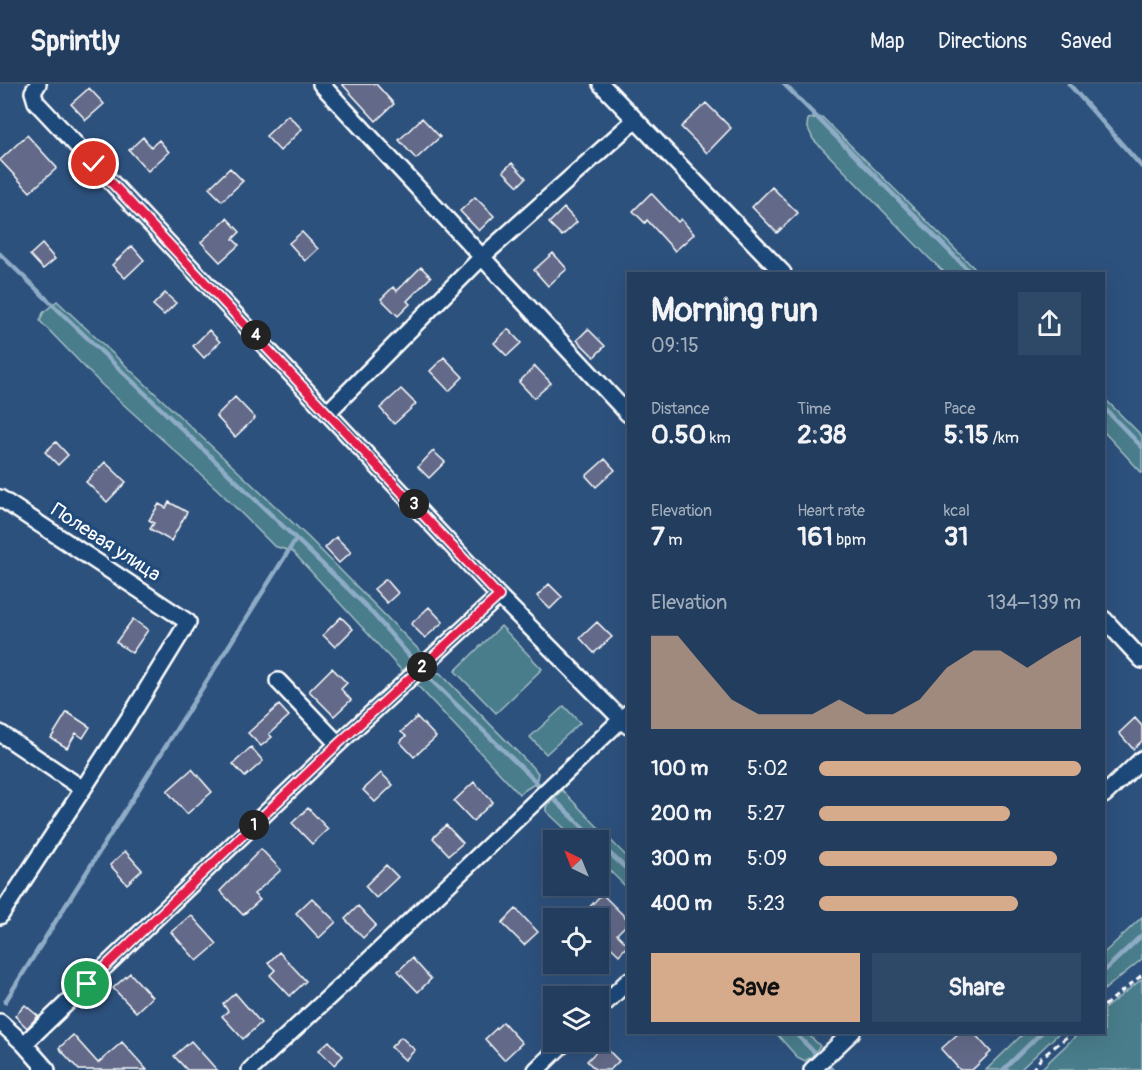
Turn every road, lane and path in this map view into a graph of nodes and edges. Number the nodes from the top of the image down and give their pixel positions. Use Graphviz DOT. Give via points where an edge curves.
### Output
graph roads {
  1 [pos="38,84"];
  2 [pos="321,84"];
  3 [pos="601,84"];
  4 [pos="635,120"];
  5 [pos="483,256"];
  6 [pos="782,272"];
  7 [pos="328,412"];
  8 [pos="627,413"];
  9 [pos="0,498"];
  10 [pos="499,596"];
  11 [pos="1105,621"];
  12 [pos="1142,660"];
  13 [pos="278,681"];
  14 [pos="626,719"];
  15 [pos="0,733"];
  16 [pos="338,744"];
  17 [pos="1142,759"];
  18 [pos="83,789"];
  19 [pos="1105,794"];
  20 [pos="0,916"];
  21 [pos="1142,975"];
  22 [pos="627,982"];
  23 [pos="609,999"];
  24 [pos="1105,1005"];
  25 [pos="0,1022"];
  26 [pos="850,1034"];
  27 [pos="1071,1034"];
  28 [pos="24,1044"];
  29 [pos="555,1052"];
  30 [pos="47,1070"];
  31 [pos="250,1070"];
  32 [pos="536,1070"];
  33 [pos="812,1070"];
  34 [pos="1032,1070"];
  1 -- 7 [label="street" via="33,92 36,102"];
  2 -- 5 [label="street"];
  3 -- 4 [label="street"];
  4 -- 5 [label="street"];
  4 -- 6 [label="street"];
  5 -- 7 [label="street"];
  5 -- 8 [label="street"];
  7 -- 10 [label="street"];
  9 -- 18 [label="street, Полевая улица" via="188,622"];
  10 -- 14 [label="street"];
  10 -- 16 [label="street"];
  11 -- 12 [label="street"];
  13 -- 16 [label="street"];
  14 -- 31 [label="street"];
  15 -- 18 [label="street"];
  16 -- 28 [label="street"];
  17 -- 19 [label="street"];
  18 -- 20 [label="street"];
  21 -- 24 [label="path"];
  22 -- 23 [label="street"];
  25 -- 28 [label="street"];
  26 -- 33 [label="street"];
  27 -- 34 [label="path"];
  28 -- 30 [label="street"];
  29 -- 32 [label="street"];
}
